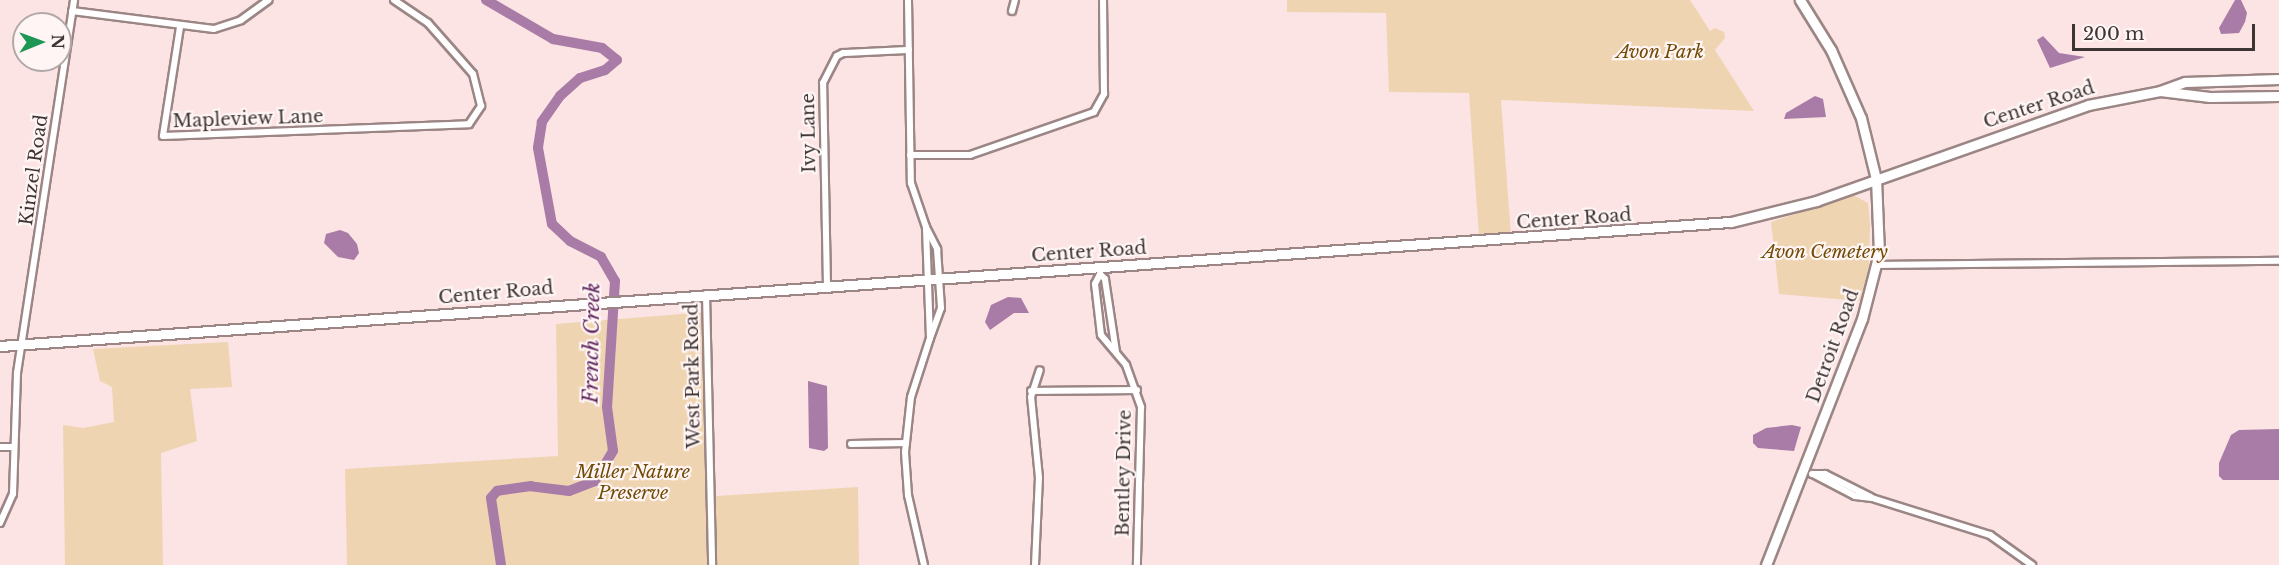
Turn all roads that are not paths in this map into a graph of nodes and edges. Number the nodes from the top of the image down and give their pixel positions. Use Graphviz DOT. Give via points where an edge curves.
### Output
graph roads {
  1 [pos="74,0"];
  2 [pos="269,0"];
  3 [pos="394,0"];
  4 [pos="908,0"];
  5 [pos="1015,0"];
  6 [pos="1103,0"];
  7 [pos="1800,0"];
  8 [pos="72,11"];
  9 [pos="1012,11"];
  10 [pos="180,27"];
  11 [pos="909,50"];
  12 [pos="2279,79"];
  13 [pos="2160,91"];
  14 [pos="2279,96"];
  15 [pos="910,155"];
  16 [pos="1876,179"];
  17 [pos="926,227"];
  18 [pos="2279,261"];
  19 [pos="1877,265"];
  20 [pos="1100,271"];
  21 [pos="926,279"];
  22 [pos="939,279"];
  23 [pos="827,286"];
  24 [pos="706,294"];
  25 [pos="930,338"];
  26 [pos="21,345"];
  27 [pos="0,346"];
  28 [pos="1116,352"];
  29 [pos="1040,370"];
  30 [pos="1137,390"];
  31 [pos="1031,392"];
  32 [pos="906,443"];
  33 [pos="850,444"];
  34 [pos="0,447"];
  35 [pos="13,447"];
  36 [pos="1808,473"];
  37 [pos="0,523"];
  38 [pos="712,565"];
  39 [pos="924,565"];
  40 [pos="1035,565"];
  41 [pos="1137,565"];
  42 [pos="1766,565"];
  43 [pos="2032,565"];
  1 -- 8 [label="street, Kinzel Road"];
  2 -- 10 [label="street" via="242,20 220,28"];
  3 -- 10 [label="street, Mapleview Lane" via="421,17 466,63 478,86 481,106 477,117 464,126 163,136"];
  4 -- 11 [label="street"];
  5 -- 9 [label="street"];
  6 -- 15 [label="street" via="1104,94 1094,112 976,153"];
  7 -- 16 [label="main road, Detroit Road" via="1830,50 1858,111"];
  8 -- 10 [label="street"];
  8 -- 26 [label="street, Kinzel Road"];
  11 -- 15 [label="street"];
  11 -- 23 [label="street, Ivy Lane" via="843,53 837,56 822,83"];
  12 -- 13 [label="main road, Center Road" via="2185,82"];
  13 -- 14 [label="main road, Center Road" via="2210,97"];
  13 -- 16 [label="main road, Center Road" via="2047,117"];
  15 -- 17 [label="street" via="912,191"];
  16 -- 19 [label="main road, Detroit Road"];
  16 -- 20 [label="main road, Center Road" via="1776,213 1711,224"];
  17 -- 21 [label="street"];
  17 -- 22 [label="street" via="935,240"];
  18 -- 19 [label="street"];
  19 -- 36 [label="main road, Detroit Road" via="1865,313"];
  20 -- 22 [label="main road, Center Road"];
  20 -- 28 [label="street, Bentley Drive" via="1105,279"];
  20 -- 28 [label="street, Bentley Drive" via="1095,284 1098,328"];
  21 -- 22 [label="main road, Center Road"];
  21 -- 23 [label="main road, Center Road"];
  21 -- 25 [label="street"];
  22 -- 25 [label="street" via="940,315"];
  23 -- 24 [label="main road, Center Road"];
  24 -- 26 [label="main road, Center Road"];
  24 -- 38 [label="street, West Park Road"];
  25 -- 32 [label="street" via="911,397"];
  26 -- 27 [label="main road, Center Road"];
  26 -- 35 [label="street, Kinzel Road"];
  28 -- 30 [label="street, Bentley Drive"];
  29 -- 31 [label="street"];
  30 -- 31 [label="street"];
  30 -- 41 [label="street, Bentley Drive" via="1142,460"];
  31 -- 40 [label="street" via="1032,440 1039,478"];
  32 -- 33 [label="street"];
  32 -- 39 [label="street" via="908,495"];
  34 -- 35 [label="street"];
  35 -- 37 [label="street, Kinzel Road" via="13,494"];
  36 -- 42 [label="main road, Detroit Road"];
  36 -- 43 [label="street" via="1855,496 1990,535"];
}
